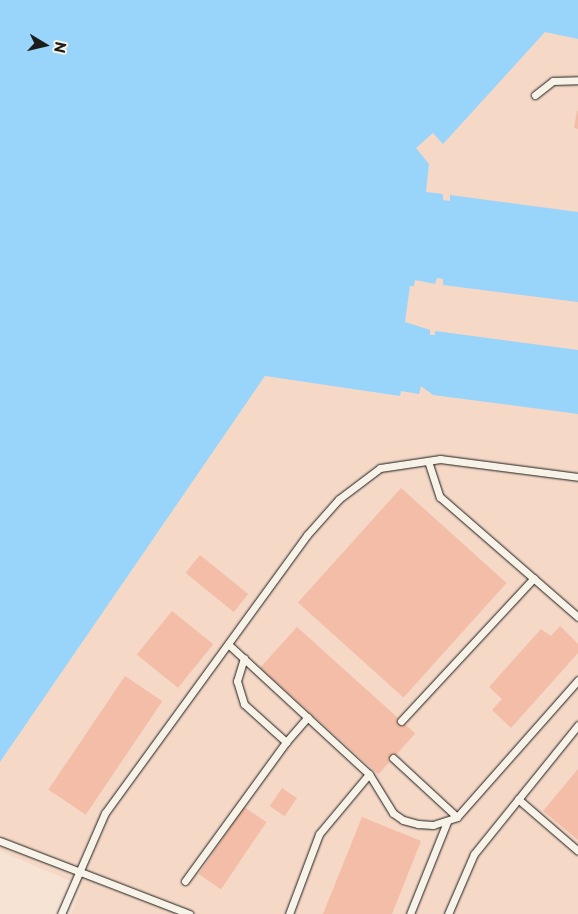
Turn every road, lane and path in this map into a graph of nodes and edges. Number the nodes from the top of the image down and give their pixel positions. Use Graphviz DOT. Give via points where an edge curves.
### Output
graph roads {
  1 [pos="578,80"];
  2 [pos="535,95"];
  3 [pos="428,460"];
  4 [pos="578,477"];
  5 [pos="534,578"];
  6 [pos="578,617"];
  7 [pos="228,644"];
  8 [pos="244,658"];
  9 [pos="578,680"];
  10 [pos="308,717"];
  11 [pos="401,721"];
  12 [pos="578,725"];
  13 [pos="286,742"];
  14 [pos="394,758"];
  15 [pos="369,774"];
  16 [pos="518,799"];
  17 [pos="457,817"];
  18 [pos="447,822"];
  19 [pos="0,841"];
  20 [pos="578,851"];
  21 [pos="80,871"];
  22 [pos="185,881"];
  23 [pos="61,914"];
  24 [pos="188,914"];
  25 [pos="289,914"];
  26 [pos="410,914"];
  27 [pos="448,914"];
  1 -- 2 [label="lane" via="553,81"];
  3 -- 4 [label="lane"];
  3 -- 5 [label="lane" via="440,496"];
  3 -- 7 [label="lane" via="380,468 339,499 307,535"];
  5 -- 6 [label="lane"];
  5 -- 11 [label="lane"];
  7 -- 8 [label="lane"];
  7 -- 21 [label="lane" via="105,813"];
  8 -- 10 [label="lane"];
  8 -- 13 [label="lane" via="237,681 244,704"];
  9 -- 17 [label="lane"];
  10 -- 13 [label="lane"];
  10 -- 15 [label="lane"];
  12 -- 16 [label="lane"];
  13 -- 22 [label="lane"];
  14 -- 17 [label="lane"];
  15 -- 18 [label="lane" via="394,813 403,820 434,825"];
  15 -- 25 [label="lane" via="319,834"];
  16 -- 20 [label="lane"];
  16 -- 27 [label="lane" via="474,854"];
  17 -- 18 [label="lane"];
  18 -- 26 [label="lane"];
  19 -- 21 [label="lane"];
  21 -- 23 [label="lane"];
  21 -- 24 [label="lane"];
}
